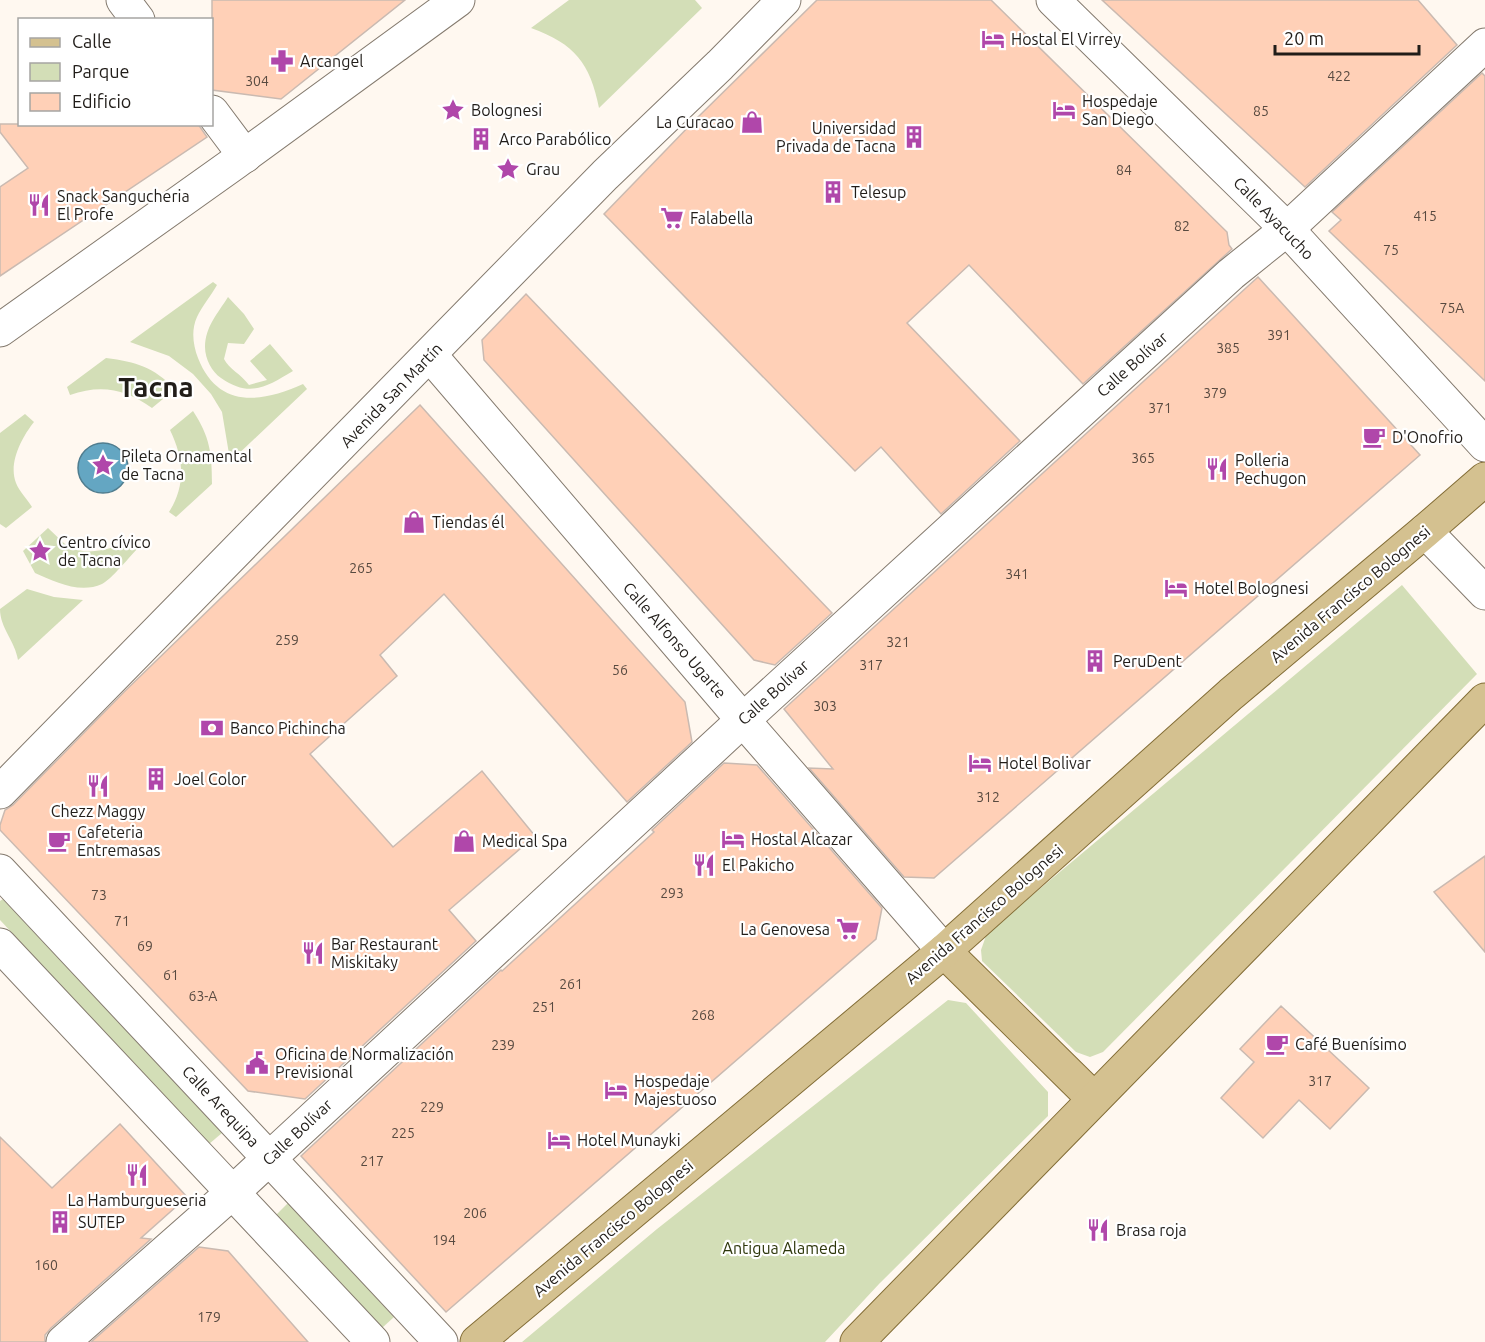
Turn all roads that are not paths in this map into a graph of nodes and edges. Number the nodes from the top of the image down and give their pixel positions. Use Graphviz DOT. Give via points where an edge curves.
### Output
graph roads {
  1 [pos="123,0"];
  2 [pos="458,0"];
  3 [pos="784,0"];
  4 [pos="1053,0"];
  5 [pos="136,18"];
  6 [pos="1485,45"];
  7 [pos="213,113"];
  8 [pos="245,156"];
  9 [pos="1287,229"];
  10 [pos="0,330"];
  11 [pos="430,355"];
  12 [pos="1485,445"];
  13 [pos="1485,478"];
  14 [pos="1425,531"];
  15 [pos="1485,593"];
  16 [pos="1485,700"];
  17 [pos="743,720"];
  18 [pos="0,792"];
  19 [pos="0,871"];
  20 [pos="0,945"];
  21 [pos="945,951"];
  22 [pos="1094,1099"];
  23 [pos="270,1158"];
  24 [pos="233,1192"];
  25 [pos="63,1342"];
  26 [pos="373,1342"];
  27 [pos="441,1342"];
  28 [pos="477,1342"];
  29 [pos="857,1342"];
  1 -- 5 [label="street"];
  2 -- 8 [label="street"];
  3 -- 11 [label="street, Avenida San Martín" via="605,175"];
  4 -- 9 [label="street, Calle Ayacucho"];
  6 -- 9 [label="street, Calle Bolívar"];
  7 -- 8 [label="street"];
  8 -- 10 [label="street"];
  9 -- 12 [label="street, Calle Ayacucho"];
  9 -- 17 [label="street, Calle Bolívar" via="1231,274"];
  11 -- 17 [label="street, Calle Alfonso Ugarte"];
  11 -- 18 [label="street, Avenida San Martín"];
  13 -- 14 [label="main road, Avenida Francisco Bolognesi"];
  14 -- 15 [label="street"];
  14 -- 21 [label="main road, Avenida Francisco Bolognesi" via="1231,694"];
  16 -- 22 [label="main road"];
  17 -- 21 [label="street, Calle Alfonso Ugarte"];
  17 -- 23 [label="street, Calle Bolívar"];
  19 -- 23 [label="street, Calle Arequipa"];
  20 -- 24 [label="street"];
  21 -- 22 [label="main road"];
  21 -- 28 [label="main road, Avenida Francisco Bolognesi"];
  22 -- 29 [label="main road"];
  23 -- 24 [label="street, Calle Bolívar"];
  23 -- 27 [label="street, Calle Arequipa"];
  24 -- 25 [label="street, Calle Bolívar"];
  24 -- 26 [label="street"];
}
